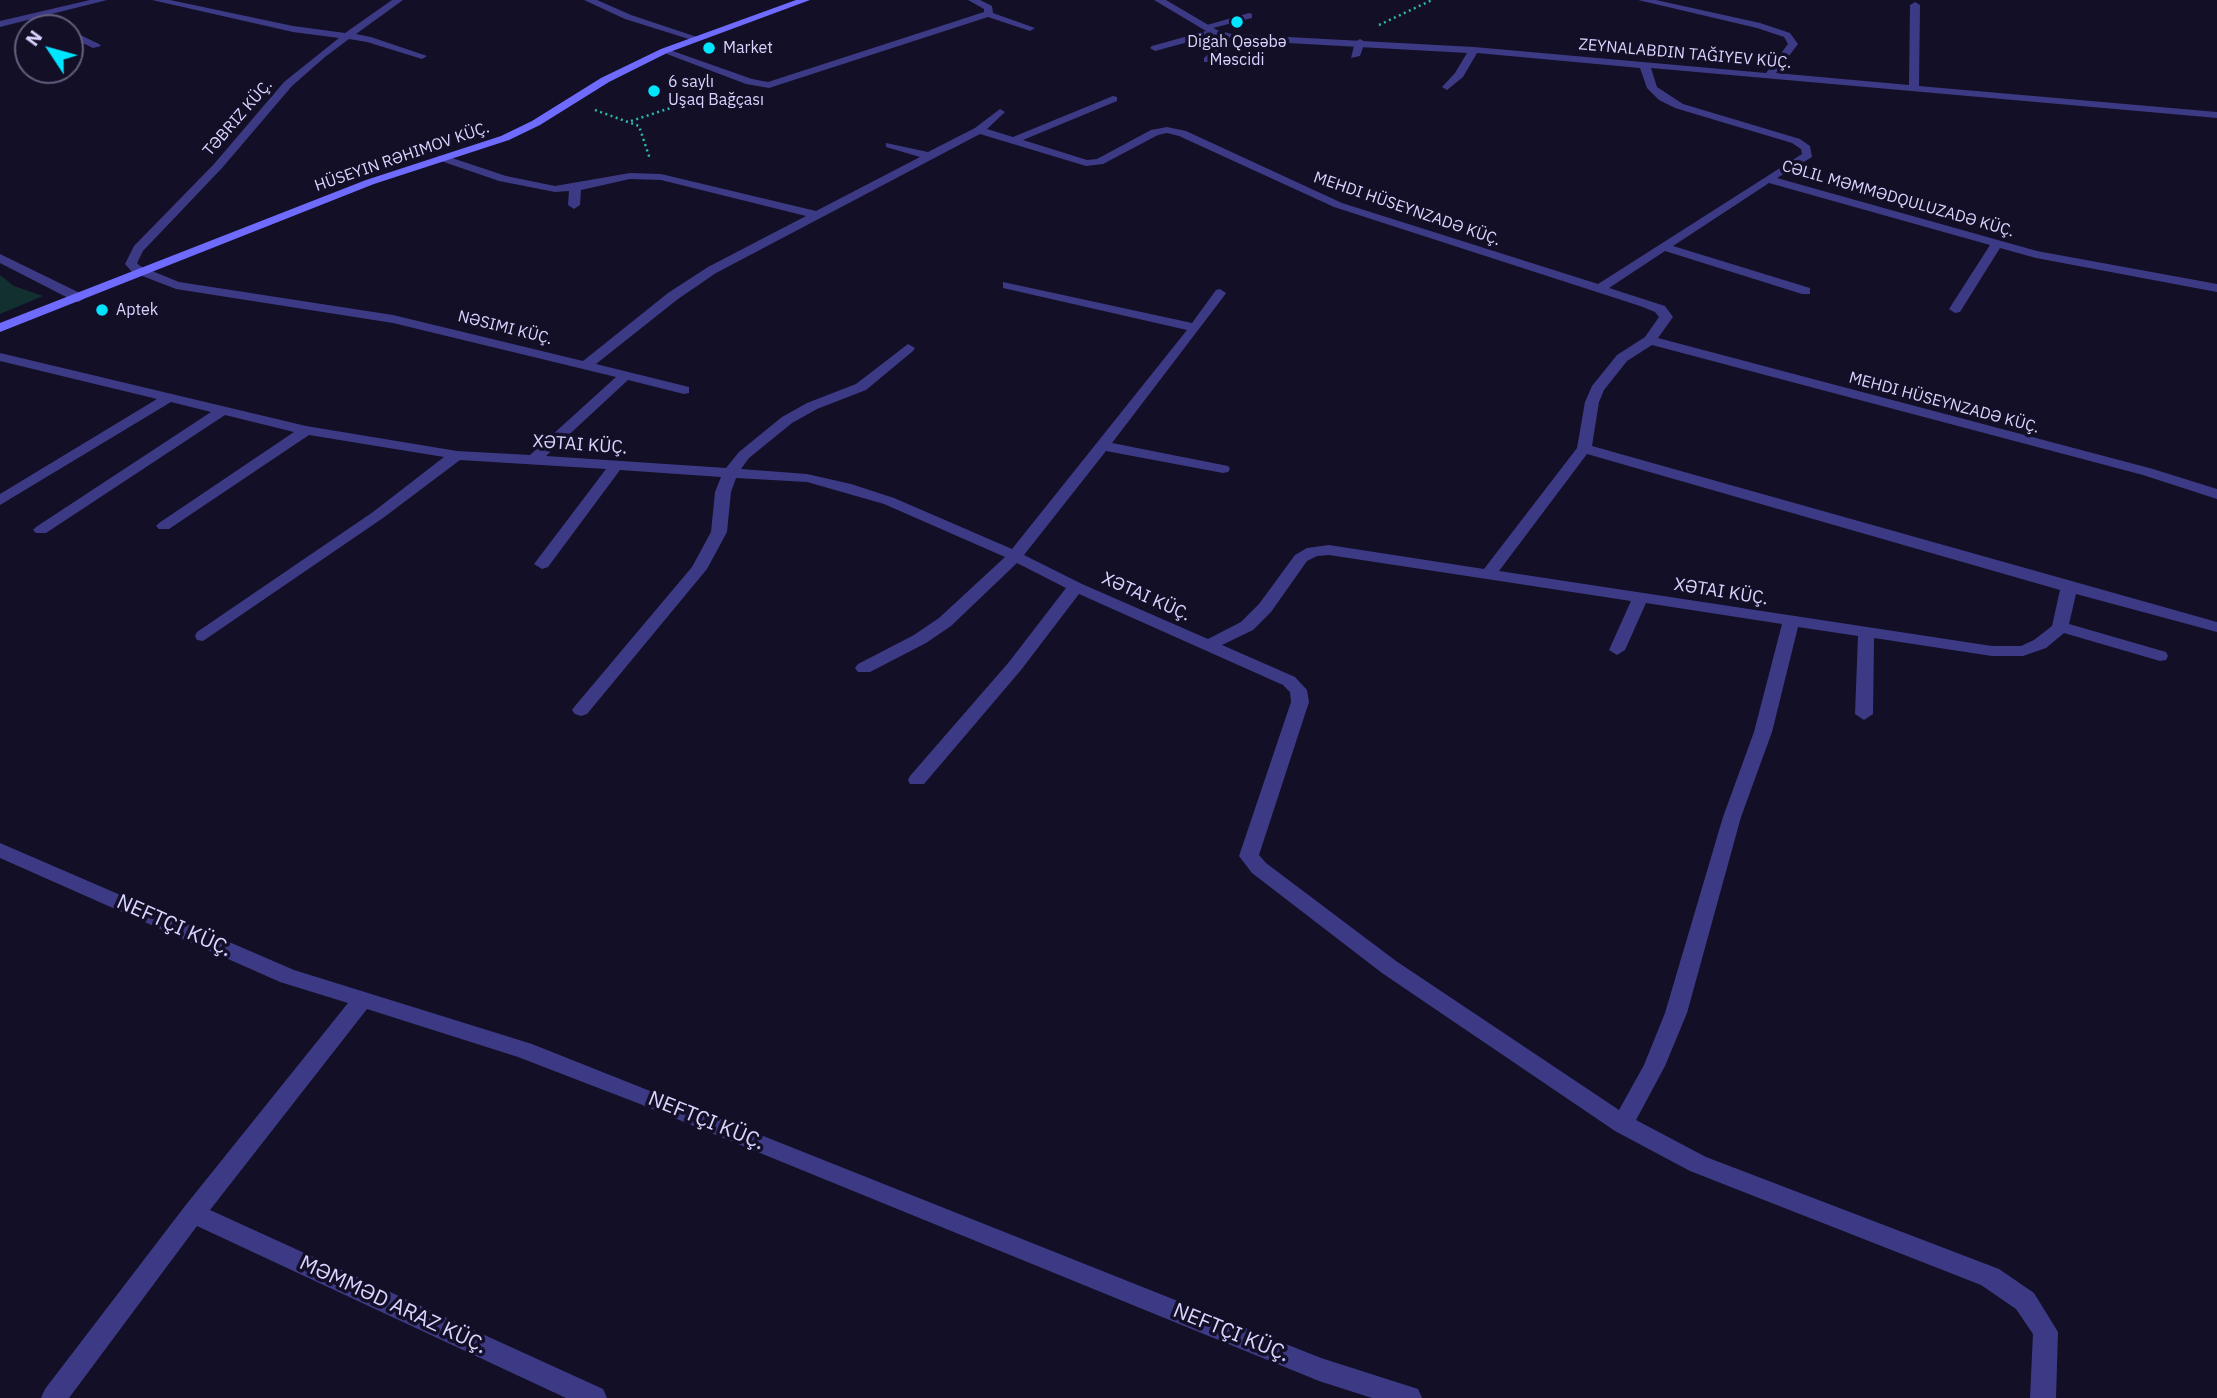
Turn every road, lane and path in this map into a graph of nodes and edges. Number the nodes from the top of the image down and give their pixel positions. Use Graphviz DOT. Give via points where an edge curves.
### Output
graph roads {
  1 [pos="102,0"];
  2 [pos="157,0"];
  3 [pos="398,0"];
  4 [pos="589,0"];
  5 [pos="805,0"];
  6 [pos="974,0"];
  7 [pos="1159,0"];
  8 [pos="1432,0"];
  9 [pos="1643,0"];
  10 [pos="1915,5"];
  11 [pos="43,14"];
  12 [pos="988,15"];
  13 [pos="1249,16"];
  14 [pos="1030,28"];
  15 [pos="1210,29"];
  16 [pos="345,37"];
  17 [pos="1232,37"];
  18 [pos="695,38"];
  19 [pos="84,40"];
  20 [pos="1360,42"];
  21 [pos="96,46"];
  22 [pos="1155,48"];
  23 [pos="1474,50"];
  24 [pos="664,51"];
  25 [pos="1355,55"];
  26 [pos="422,56"];
  27 [pos="1208,60"];
  28 [pos="1646,66"];
  29 [pos="1769,77"];
  30 [pos="750,82"];
  31 [pos="1447,87"];
  32 [pos="1914,89"];
  33 [pos="1113,99"];
  34 [pos="563,106"];
  35 [pos="1000,113"];
  36 [pos="2217,115"];
  37 [pos="631,121"];
  38 [pos="979,130"];
  39 [pos="1012,141"];
  40 [pos="890,145"];
  41 [pos="929,156"];
  42 [pos="442,158"];
  43 [pos="661,177"];
  44 [pos="1768,178"];
  45 [pos="575,187"];
  46 [pos="573,205"];
  47 [pos="817,215"];
  48 [pos="1997,244"];
  49 [pos="1665,247"];
  50 [pos="0,258"];
  51 [pos="144,273"];
  52 [pos="1007,285"];
  53 [pos="2217,288"];
  54 [pos="1600,289"];
  55 [pos="1806,291"];
  56 [pos="1220,293"];
  57 [pos="79,298"];
  58 [pos="1955,309"];
  59 [pos="0,328"];
  60 [pos="1195,328"];
  61 [pos="1650,340"];
  62 [pos="908,348"];
  63 [pos="0,357"];
  64 [pos="586,366"];
  65 [pos="625,376"];
  66 [pos="684,390"];
  67 [pos="170,397"];
  68 [pos="223,410"];
  69 [pos="306,430"];
  70 [pos="1103,446"];
  71 [pos="1584,448"];
  72 [pos="457,454"];
  73 [pos="533,461"];
  74 [pos="615,467"];
  75 [pos="1223,469"];
  76 [pos="730,473"];
  77 [pos="2217,494"];
  78 [pos="0,500"];
  79 [pos="164,526"];
  80 [pos="41,530"];
  81 [pos="1016,556"];
  82 [pos="542,564"];
  83 [pos="1488,574"];
  84 [pos="1076,587"];
  85 [pos="2069,587"];
  86 [pos="1640,598"];
  87 [pos="1791,622"];
  88 [pos="2060,627"];
  89 [pos="2217,627"];
  90 [pos="1866,633"];
  91 [pos="203,636"];
  92 [pos="1208,645"];
  93 [pos="1617,650"];
  94 [pos="2160,656"];
  95 [pos="864,668"];
  96 [pos="581,710"];
  97 [pos="1864,714"];
  98 [pos="917,780"];
  99 [pos="2,853"];
  100 [pos="362,1001"];
  101 [pos="1623,1124"];
  102 [pos="193,1213"];
  103 [pos="54,1398"];
  104 [pos="594,1398"];
  105 [pos="1409,1398"];
  106 [pos="2043,1398"];
  1 -- 11 [label="street"];
  2 -- 16 [label="street"];
  3 -- 16 [label="street, TƏBRIZ KÜÇ."];
  4 -- 18 [label="street"];
  5 -- 18 [label="main road, HÜSEYIN RƏHIMOV KÜÇ."];
  6 -- 12 [label="street" via="989,8"];
  7 -- 15 [label="street"];
  8 -- 20 [label="path" via="1382,23"];
  9 -- 29 [label="street" via="1787,35 1793,44"];
  10 -- 32 [label="street"];
  12 -- 14 [label="street"];
  12 -- 30 [label="street" via="784,82 769,86"];
  13 -- 15 [label="street"];
  15 -- 17 [label="street"];
  15 -- 22 [label="street"];
  16 -- 26 [label="street" via="368,39"];
  16 -- 51 [label="street, TƏBRIZ KÜÇ." via="288,83 218,166 138,249 131,264"];
  17 -- 20 [label="street"];
  17 -- 27 [label="street"];
  18 -- 24 [label="main road, HÜSEYIN RƏHIMOV KÜÇ."];
  19 -- 21 [label="street"];
  20 -- 23 [label="street"];
  20 -- 25 [label="street"];
  23 -- 28 [label="street"];
  23 -- 31 [label="street"];
  24 -- 30 [label="street"];
  24 -- 34 [label="main road, HÜSEYIN RƏHIMOV KÜÇ."];
  28 -- 29 [label="street"];
  28 -- 44 [label="street, CƏLIL MƏMMƏDQULUZADƏ KÜÇ." via="1653,88 1663,98 1807,148 1808,155"];
  29 -- 32 [label="street"];
  30 -- 37 [label="path"];
  32 -- 36 [label="street"];
  33 -- 39 [label="street"];
  34 -- 37 [label="path"];
  34 -- 42 [label="main road, HÜSEYIN RƏHIMOV KÜÇ." via="505,138"];
  35 -- 38 [label="street"];
  37 -- 43 [label="path" via="639,126 651,161 662,166"];
  38 -- 39 [label="street, MEHDI HÜSEYNZADƏ KÜÇ."];
  38 -- 41 [label="street"];
  39 -- 54 [label="street, MEHDI HÜSEYNZADƏ KÜÇ." via="1086,163 1099,162 1155,132 1182,133 1338,205"];
  40 -- 41 [label="street"];
  41 -- 47 [label="street"];
  42 -- 45 [label="street" via="503,179 555,189"];
  42 -- 51 [label="main road, HÜSEYIN RƏHIMOV KÜÇ." via="323,200"];
  43 -- 45 [label="street" via="630,176"];
  43 -- 47 [label="street"];
  44 -- 48 [label="street, CƏLIL MƏMMƏDQULUZADƏ KÜÇ."];
  44 -- 49 [label="street"];
  45 -- 46 [label="street"];
  47 -- 64 [label="street" via="712,270"];
  48 -- 53 [label="street, CƏLIL MƏMMƏDQULUZADƏ KÜÇ."];
  48 -- 58 [label="street"];
  49 -- 54 [label="street"];
  49 -- 55 [label="street"];
  50 -- 57 [label="street"];
  51 -- 57 [label="main road, HÜSEYIN RƏHIMOV KÜÇ."];
  51 -- 64 [label="street, NƏSIMI KÜÇ." via="223,294 393,319"];
  52 -- 60 [label="street"];
  54 -- 61 [label="street, MEHDI HÜSEYNZADƏ KÜÇ." via="1660,309 1666,317"];
  56 -- 60 [label="street"];
  57 -- 59 [label="main road, HÜSEYIN RƏHIMOV KÜÇ."];
  60 -- 70 [label="street"];
  61 -- 71 [label="street" via="1622,358 1597,389"];
  61 -- 77 [label="street, MEHDI HÜSEYNZADƏ KÜÇ."];
  62 -- 76 [label="street" via="861,387 787,420 744,455"];
  63 -- 67 [label="street, XƏTAI KÜÇ."];
  64 -- 65 [label="street, NƏSIMI KÜÇ."];
  65 -- 66 [label="street, NƏSIMI KÜÇ."];
  65 -- 73 [label="street"];
  67 -- 68 [label="street, XƏTAI KÜÇ."];
  67 -- 78 [label="street"];
  68 -- 69 [label="street, XƏTAI KÜÇ."];
  68 -- 80 [label="street"];
  69 -- 72 [label="street, XƏTAI KÜÇ."];
  69 -- 79 [label="street"];
  70 -- 75 [label="street"];
  70 -- 81 [label="street"];
  71 -- 83 [label="street"];
  71 -- 85 [label="street"];
  72 -- 73 [label="street, XƏTAI KÜÇ."];
  72 -- 91 [label="street"];
  73 -- 74 [label="street, XƏTAI KÜÇ."];
  74 -- 76 [label="street, XƏTAI KÜÇ."];
  74 -- 82 [label="street"];
  76 -- 81 [label="street, XƏTAI KÜÇ." via="807,478 846,486"];
  76 -- 96 [label="street" via="719,532 699,569"];
  81 -- 84 [label="street, XƏTAI KÜÇ."];
  81 -- 95 [label="street" via="945,622"];
  83 -- 86 [label="street, XƏTAI KÜÇ."];
  83 -- 92 [label="street, XƏTAI KÜÇ." via="1313,551 1300,558 1247,626"];
  84 -- 92 [label="street, XƏTAI KÜÇ."];
  84 -- 98 [label="street"];
  85 -- 88 [label="street"];
  85 -- 89 [label="street"];
  86 -- 87 [label="street, XƏTAI KÜÇ."];
  86 -- 93 [label="street"];
  87 -- 90 [label="street, XƏTAI KÜÇ."];
  87 -- 101 [label="street" via="1763,732 1732,817 1676,1013"];
  88 -- 90 [label="street, XƏTAI KÜÇ." via="2023,651 1992,651"];
  88 -- 94 [label="street"];
  90 -- 97 [label="street"];
  92 -- 101 [label="street" via="1289,681 1298,690 1300,702 1251,844 1250,856 1259,869 1389,967"];
  99 -- 100 [label="street, NEFTÇI KÜÇ." via="287,976"];
  100 -- 102 [label="street"];
  100 -- 105 [label="street, NEFTÇI KÜÇ." via="524,1050 648,1097 1319,1368"];
  101 -- 106 [label="street" via="1698,1164 1990,1277 2025,1301 2046,1332"];
  102 -- 103 [label="street"];
  102 -- 104 [label="street, MƏMMƏD ARAZ KÜÇ."];
}
